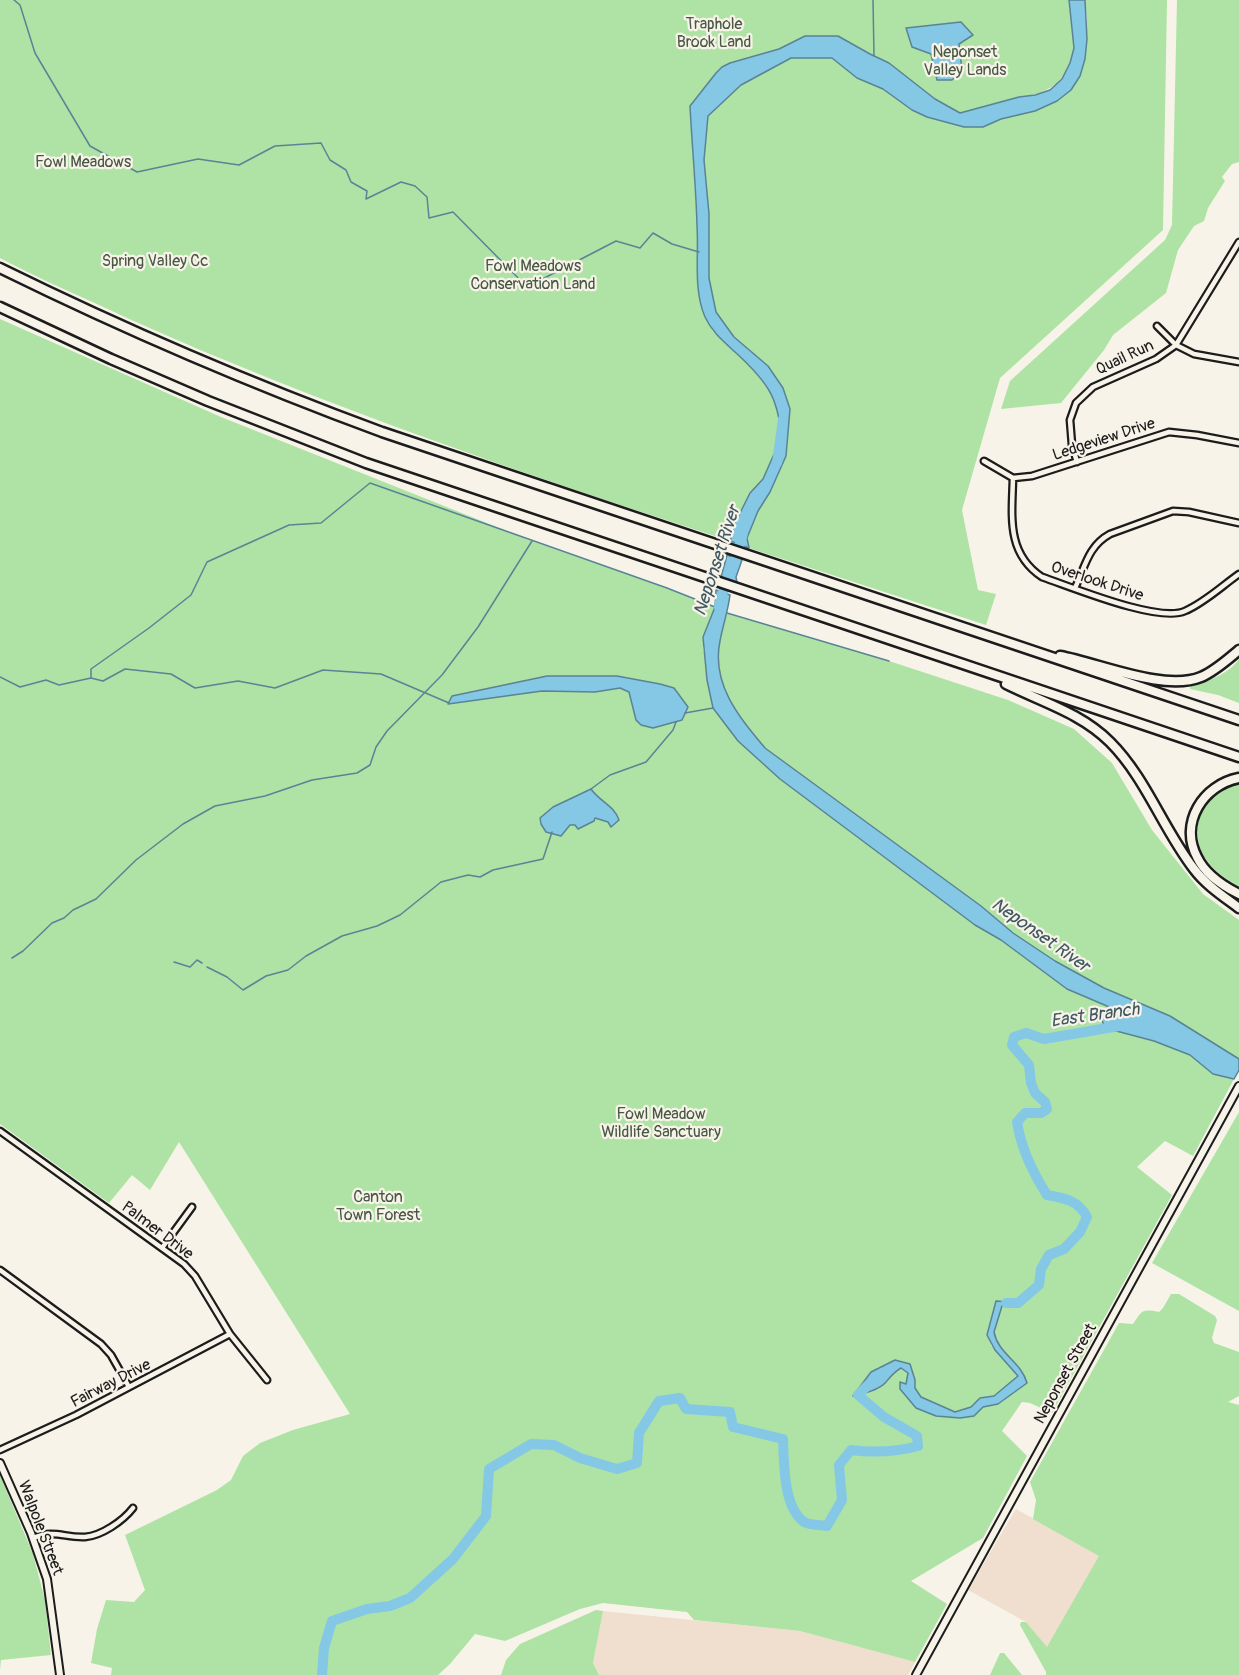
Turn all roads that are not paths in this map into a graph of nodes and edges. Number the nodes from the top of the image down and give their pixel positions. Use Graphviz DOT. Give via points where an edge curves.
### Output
graph roads {
  1 [pos="1239,242"];
  2 [pos="0,268"];
  3 [pos="0,307"];
  4 [pos="1157,326"];
  5 [pos="1176,345"];
  6 [pos="1239,362"];
  7 [pos="1239,443"];
  8 [pos="984,461"];
  9 [pos="1077,462"];
  10 [pos="1013,478"];
  11 [pos="1239,523"];
  12 [pos="1239,574"];
  13 [pos="1075,588"];
  14 [pos="1239,650"];
  15 [pos="1030,651"];
  16 [pos="976,669"];
  17 [pos="1239,720"];
  18 [pos="1239,757"];
  19 [pos="1239,778"];
  20 [pos="1239,894"];
  21 [pos="1239,908"];
  22 [pos="1238,1088"];
  23 [pos="0,1131"];
  24 [pos="192,1207"];
  25 [pos="162,1248"];
  26 [pos="0,1270"];
  27 [pos="230,1334"];
  28 [pos="267,1380"];
  29 [pos="129,1387"];
  30 [pos="0,1450"];
  31 [pos="0,1463"];
  32 [pos="132,1508"];
  33 [pos="33,1538"];
  34 [pos="60,1675"];
  35 [pos="916,1675"];
  1 -- 5 [label="street"];
  2 -- 15 [label="highway" via="166,345 332,413"];
  3 -- 16 [label="highway" via="150,376 326,448"];
  4 -- 5 [label="street"];
  5 -- 6 [label="street" via="1194,354"];
  5 -- 9 [label="street, Quail Run" via="1156,359 1093,387 1076,403 1070,420"];
  7 -- 9 [label="street, Ledgeview Drive" via="1169,432"];
  8 -- 10 [label="street"];
  9 -- 10 [label="street, Ledgeview Drive"];
  10 -- 13 [label="street, Overlook Drive" via="1018,552 1042,576"];
  11 -- 13 [label="street" via="1173,511 1110,534 1088,555"];
  12 -- 13 [label="street, Overlook Drive" via="1176,614 1149,611"];
  14 -- 15 [label="highway" via="1208,674 1179,682"];
  15 -- 17 [label="highway"];
  16 -- 18 [label="highway"];
  16 -- 21 [label="highway" via="1074,715 1108,740 1132,770 1193,867"];
  19 -- 20 [label="highway" via="1221,784 1204,797 1194,814 1191,834 1202,865"];
  22 -- 35 [label="main road, Neponset Street"];
  23 -- 25 [label="street, Palmer Drive"];
  24 -- 25 [label="street"];
  25 -- 27 [label="street, Palmer Drive" via="195,1276"];
  26 -- 29 [label="street" via="101,1344"];
  27 -- 28 [label="street, Palmer Drive"];
  27 -- 29 [label="street, Fairway Drive"];
  29 -- 30 [label="street, Fairway Drive"];
  31 -- 33 [label="main road, Walpole Street"];
  32 -- 33 [label="street" via="121,1522 90,1536 48,1533"];
  33 -- 34 [label="main road, Walpole Street" via="49,1585"];
}
